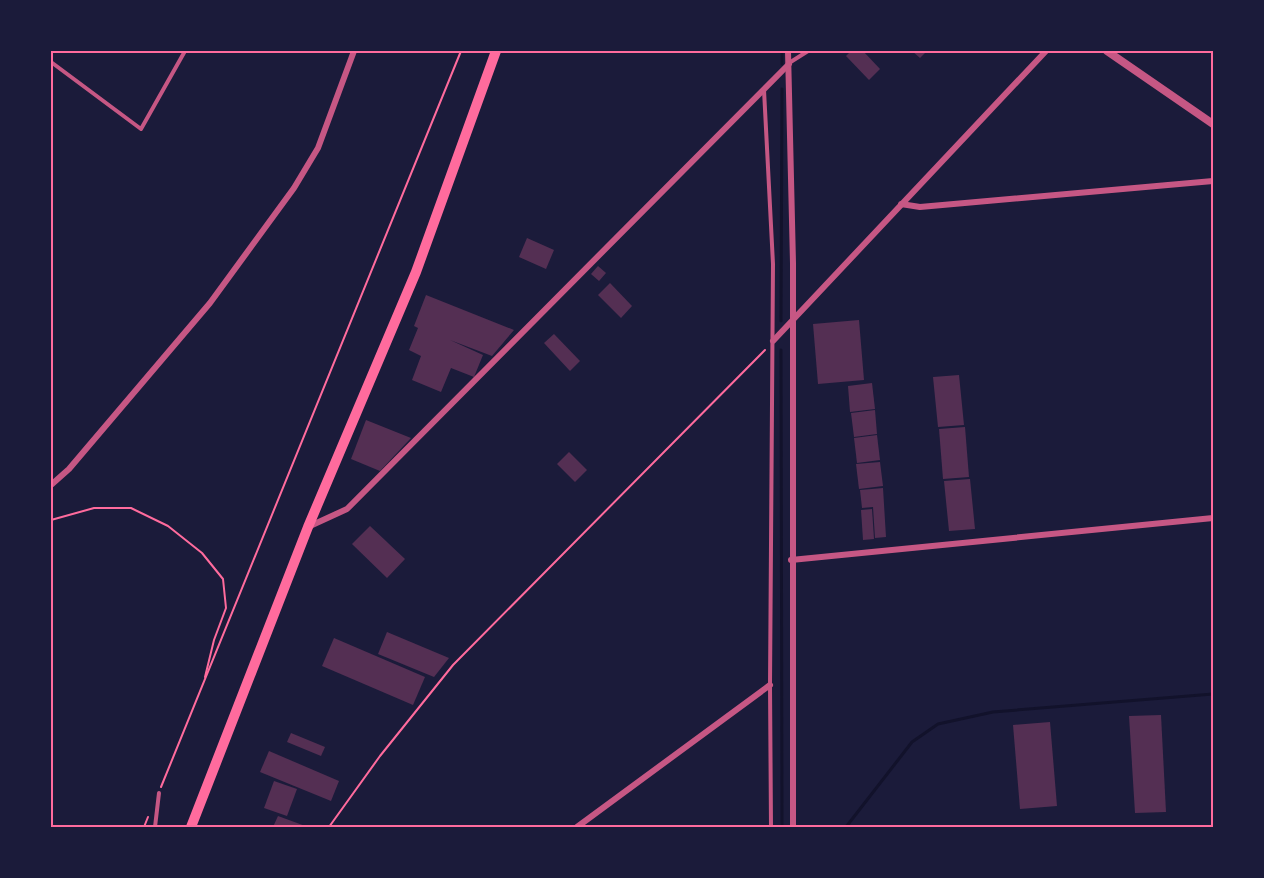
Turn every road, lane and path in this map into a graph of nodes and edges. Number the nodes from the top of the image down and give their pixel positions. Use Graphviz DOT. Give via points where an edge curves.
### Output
graph roads {
  1 [pos="185,51"];
  2 [pos="354,51"];
  3 [pos="461,51"];
  4 [pos="496,51"];
  5 [pos="788,51"];
  6 [pos="808,51"];
  7 [pos="1046,51"];
  8 [pos="1107,51"];
  9 [pos="51,62"];
  10 [pos="789,64"];
  11 [pos="764,86"];
  12 [pos="1213,124"];
  13 [pos="1213,180"];
  14 [pos="901,204"];
  15 [pos="792,322"];
  16 [pos="773,341"];
  17 [pos="51,485"];
  18 [pos="1213,518"];
  19 [pos="51,520"];
  20 [pos="308,527"];
  21 [pos="791,560"];
  22 [pos="770,684"];
  23 [pos="203,686"];
  24 [pos="159,793"];
  25 [pos="151,810"];
  26 [pos="144,827"];
  27 [pos="155,827"];
  28 [pos="191,827"];
  29 [pos="329,827"];
  30 [pos="577,827"];
  31 [pos="771,827"];
  32 [pos="793,827"];
  1 -- 9 [label="lane" via="141,129"];
  2 -- 17 [label="street" via="318,148 294,188 210,303 69,469"];
  3 -- 23 [label="path"];
  4 -- 20 [label="main road" via="416,272"];
  5 -- 10 [label="street"];
  6 -- 10 [label="lane"];
  7 -- 14 [label="street"];
  8 -- 12 [label="street"];
  10 -- 11 [label="street"];
  10 -- 15 [label="street"];
  11 -- 16 [label="lane"];
  11 -- 20 [label="street" via="347,509"];
  13 -- 14 [label="street" via="920,207"];
  14 -- 15 [label="street"];
  15 -- 16 [label="street"];
  15 -- 21 [label="street"];
  16 -- 22 [label="lane"];
  16 -- 29 [label="path" via="453,665"];
  18 -- 21 [label="street"];
  19 -- 23 [label="path" via="94,508 131,508 168,526 202,553 223,579 226,608"];
  20 -- 28 [label="main road"];
  21 -- 32 [label="street"];
  22 -- 30 [label="street"];
  22 -- 31 [label="lane"];
  23 -- 24 [label="path"];
  24 -- 27 [label="lane"];
  25 -- 26 [label="path"];
}
